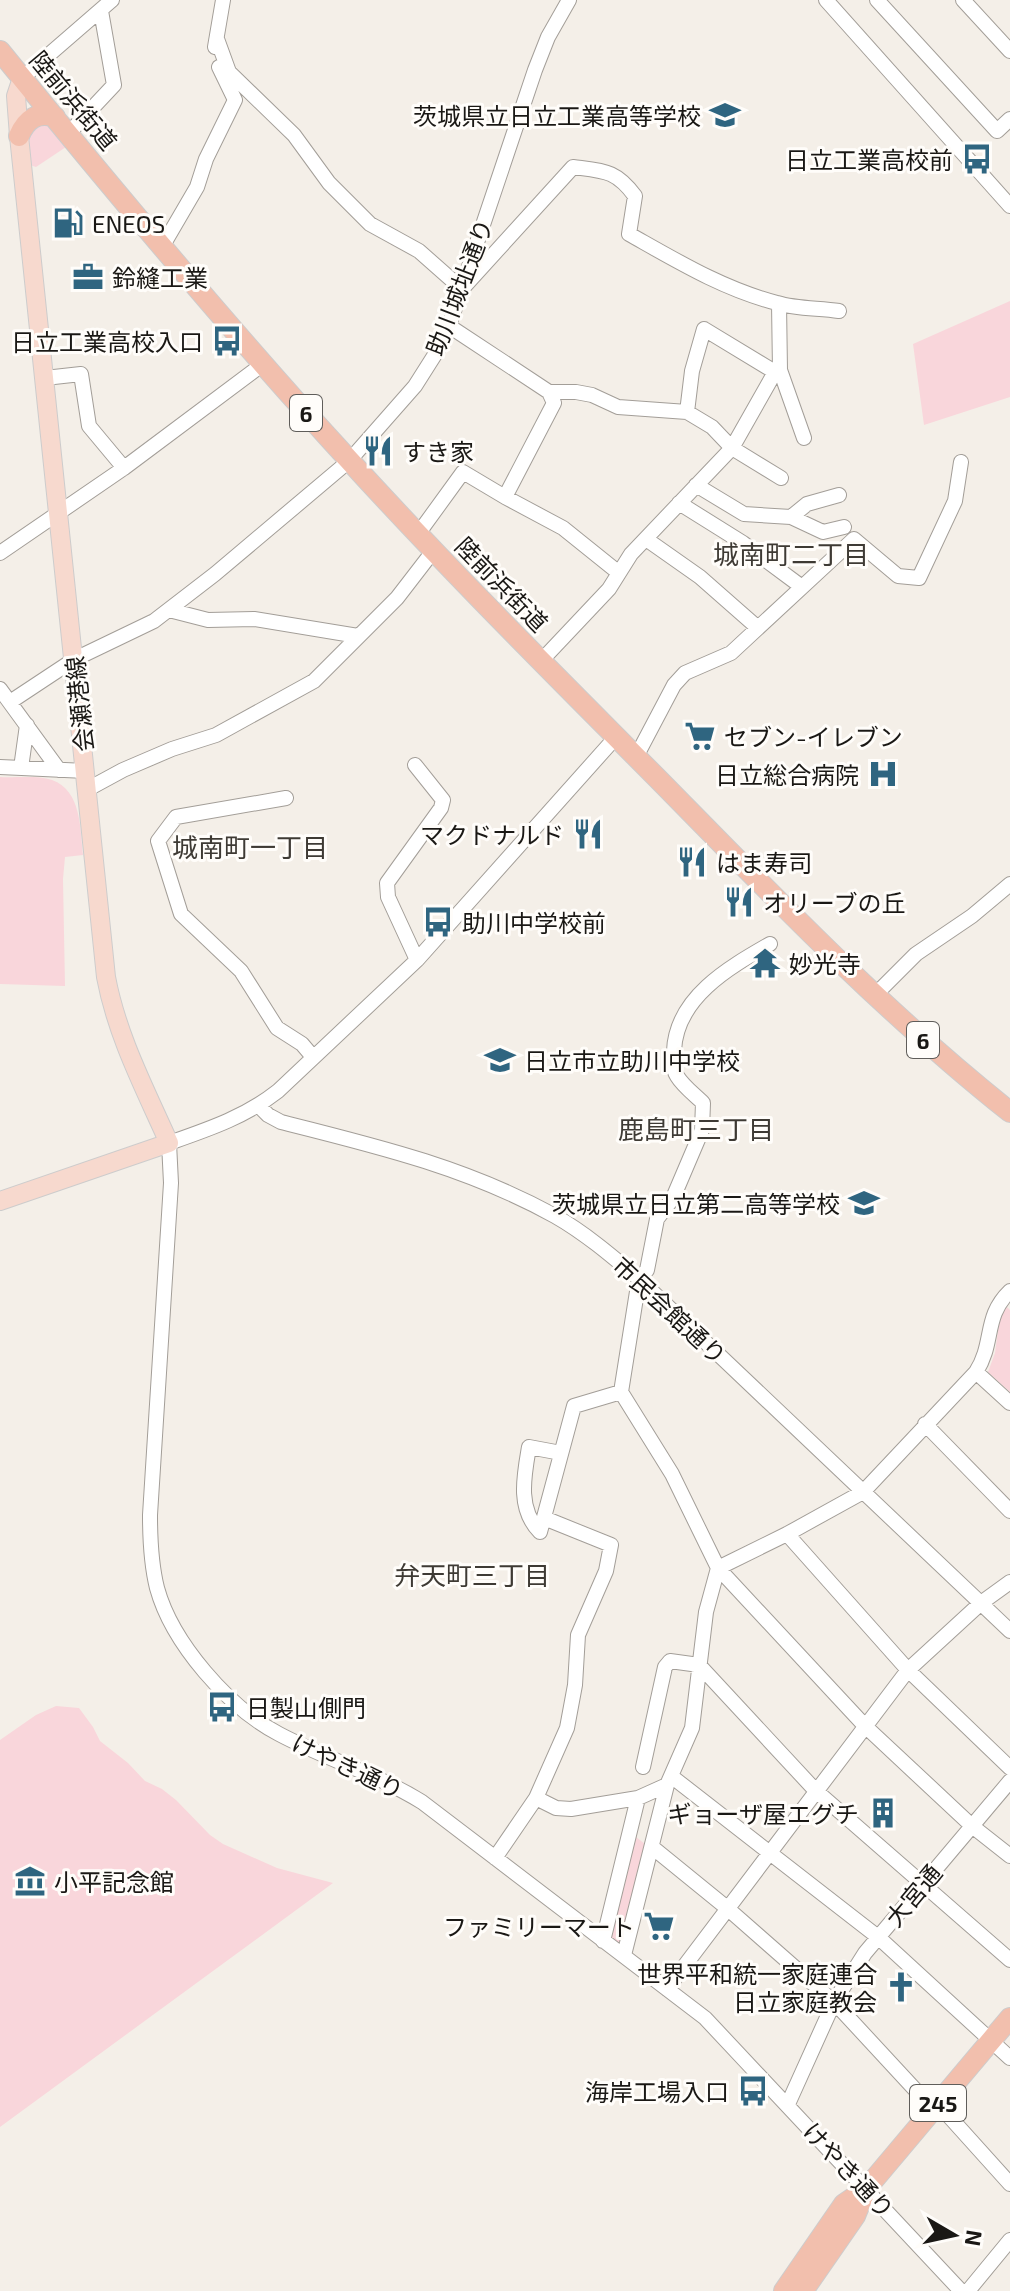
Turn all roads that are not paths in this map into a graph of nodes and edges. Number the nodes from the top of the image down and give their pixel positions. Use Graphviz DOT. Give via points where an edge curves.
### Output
graph roads {
  1 [pos="112,0"];
  2 [pos="223,0"];
  3 [pos="569,0"];
  4 [pos="826,0"];
  5 [pos="877,0"];
  6 [pos="963,0"];
  7 [pos="101,11"];
  8 [pos="217,39"];
  9 [pos="0,51"];
  10 [pos="1010,51"];
  11 [pos="22,78"];
  12 [pos="55,117"];
  13 [pos="1010,119"];
  14 [pos="68,134"];
  15 [pos="19,136"];
  16 [pos="1010,206"];
  17 [pos="162,247"];
  18 [pos="462,289"];
  19 [pos="779,304"];
  20 [pos="839,311"];
  21 [pos="449,326"];
  22 [pos="263,364"];
  23 [pos="778,374"];
  24 [pos="45,378"];
  25 [pos="549,392"];
  26 [pos="687,412"];
  27 [pos="804,438"];
  28 [pos="732,448"];
  29 [pos="349,461"];
  30 [pos="961,462"];
  31 [pos="124,468"];
  32 [pos="781,478"];
  33 [pos="696,485"];
  34 [pos="839,495"];
  35 [pos="505,497"];
  36 [pos="679,503"];
  37 [pos="59,515"];
  38 [pos="791,517"];
  39 [pos="844,527"];
  40 [pos="418,534"];
  41 [pos="646,539"];
  42 [pos="434,550"];
  43 [pos="0,553"];
  44 [pos="619,573"];
  45 [pos="802,587"];
  46 [pos="169,610"];
  47 [pos="758,628"];
  48 [pos="358,636"];
  49 [pos="75,659"];
  50 [pos="541,661"];
  51 [pos="0,689"];
  52 [pos="10,702"];
  53 [pos="27,725"];
  54 [pos="616,737"];
  55 [pos="636,757"];
  56 [pos="415,765"];
  57 [pos="0,767"];
  58 [pos="21,768"];
  59 [pos="59,770"];
  60 [pos="87,780"];
  61 [pos="286,798"];
  62 [pos="1010,884"];
  63 [pos="770,944"];
  64 [pos="417,960"];
  65 [pos="874,996"];
  66 [pos="313,1057"];
  67 [pos="259,1106"];
  68 [pos="1010,1112"];
  69 [pos="169,1143"];
  70 [pos="0,1201"];
  71 [pos="639,1279"];
  72 [pos="1008,1298"];
  73 [pos="976,1372"];
  74 [pos="621,1392"];
  75 [pos="1010,1403"];
  76 [pos="925,1424"];
  77 [pos="561,1453"];
  78 [pos="863,1492"];
  79 [pos="1010,1511"];
  80 [pos="544,1518"];
  81 [pos="787,1534"];
  82 [pos="718,1568"];
  83 [pos="1010,1582"];
  84 [pos="981,1603"];
  85 [pos="1010,1631"];
  86 [pos="699,1665"];
  87 [pos="908,1670"];
  88 [pos="865,1726"];
  89 [pos="643,1767"];
  90 [pos="1010,1768"];
  91 [pos="669,1780"];
  92 [pos="1010,1781"];
  93 [pos="815,1790"];
  94 [pos="536,1798"];
  95 [pos="638,1798"];
  96 [pos="972,1826"];
  97 [pos="652,1847"];
  98 [pos="768,1853"];
  99 [pos="1010,1856"];
  100 [pos="495,1858"];
  101 [pos="922,1885"];
  102 [pos="727,1908"];
  103 [pos="878,1937"];
  104 [pos="603,1941"];
  105 [pos="624,1955"];
  106 [pos="1010,1960"];
  107 [pos="667,1989"];
  108 [pos="834,2002"];
  109 [pos="1010,2018"];
  110 [pos="992,2039"];
  111 [pos="1010,2058"];
  112 [pos="788,2104"];
  113 [pos="935,2107"];
  114 [pos="1010,2184"];
  115 [pos="866,2189"];
  116 [pos="1010,2240"];
  117 [pos="784,2291"];
  118 [pos="803,2291"];
  119 [pos="961,2291"];
  120 [pos="968,2291"];
  1 -- 7 [label="street"];
  2 -- 8 [label="street"];
  3 -- 18 [label="street, 助川城址通り" via="535,70"];
  4 -- 16 [label="street"];
  5 -- 13 [label="street" via="997,131"];
  6 -- 10 [label="street"];
  7 -- 11 [label="street"];
  7 -- 14 [label="street" via="114,85"];
  8 -- 17 [label="street" via="220,72 235,100 197,187"];
  8 -- 18 [label="street" via="229,72 294,135 329,183 370,224 419,251"];
  9 -- 11 [label="highway, 陸前浜街道 / 6"];
  11 -- 12 [label="highway, 陸前浜街道 / 6"];
  11 -- 15 [label="main road, 会瀬港線" via="16,96"];
  12 -- 14 [label="highway, 陸前浜街道 / 6"];
  12 -- 15 [label="highway" via="34,117"];
  14 -- 17 [label="highway, 陸前浜街道 / 6"];
  15 -- 24 [label="main road, 会瀬港線"];
  17 -- 22 [label="highway, 陸前浜街道 / 6"];
  18 -- 19 [label="street" via="573,167 622,178 635,196 629,234 717,283"];
  18 -- 21 [label="street, 助川城址通り"];
  19 -- 20 [label="street"];
  19 -- 23 [label="street"];
  21 -- 25 [label="street"];
  21 -- 29 [label="street, 助川城址通り" via="415,386"];
  22 -- 29 [label="highway, 陸前浜街道 / 6"];
  22 -- 31 [label="street"];
  23 -- 26 [label="street" via="704,329"];
  23 -- 27 [label="street"];
  23 -- 28 [label="street"];
  24 -- 31 [label="street" via="81,374 89,426"];
  24 -- 37 [label="main road, 会瀬港線"];
  25 -- 26 [label="street" via="592,395 618,407"];
  25 -- 35 [label="street" via="554,403 548,418"];
  26 -- 28 [label="street"];
  28 -- 32 [label="street"];
  28 -- 33 [label="street"];
  29 -- 40 [label="highway, 陸前浜街道 / 6"];
  29 -- 46 [label="street, 助川城址通り"];
  30 -- 45 [label="street" via="955,501 919,578 898,576 854,539"];
  31 -- 37 [label="street"];
  33 -- 36 [label="street"];
  33 -- 38 [label="street" via="744,514"];
  34 -- 38 [label="street" via="807,504"];
  35 -- 40 [label="street" via="463,472"];
  35 -- 44 [label="street" via="563,528"];
  36 -- 41 [label="street"];
  36 -- 45 [label="street"];
  37 -- 43 [label="street"];
  37 -- 49 [label="main road, 会瀬港線"];
  38 -- 39 [label="street" via="823,532"];
  40 -- 42 [label="highway, 陸前浜街道 / 6"];
  41 -- 44 [label="street"];
  41 -- 47 [label="street"];
  42 -- 48 [label="street" via="397,598"];
  42 -- 50 [label="highway, 陸前浜街道 / 6"];
  44 -- 50 [label="street"];
  45 -- 47 [label="street"];
  46 -- 48 [label="street" via="208,620 254,619"];
  46 -- 49 [label="street, 助川城址通り"];
  47 -- 55 [label="street" via="731,653 685,673"];
  48 -- 60 [label="street" via="314,681 216,735"];
  49 -- 52 [label="street, 助川城址通り"];
  49 -- 60 [label="main road, 会瀬港線"];
  50 -- 54 [label="highway, 陸前浜街道 / 6"];
  51 -- 52 [label="street"];
  52 -- 53 [label="street"];
  53 -- 58 [label="street"];
  53 -- 59 [label="street"];
  54 -- 55 [label="highway, 陸前浜街道 / 6"];
  54 -- 64 [label="street"];
  55 -- 65 [label="highway, 陸前浜街道 / 6"];
  56 -- 64 [label="street" via="443,800 387,883 388,897"];
  57 -- 58 [label="street"];
  58 -- 59 [label="street"];
  59 -- 60 [label="street"];
  60 -- 69 [label="main road, 会瀬港線" via="111,1004"];
  61 -- 66 [label="street" via="176,817 158,841 181,914 241,971 277,1028"];
  62 -- 65 [label="street" via="923,949"];
  63 -- 71 [label="street" via="715,979 685,1010 674,1040 673,1064 676,1075 703,1103 702,1130 673,1198 657,1219 647,1270"];
  64 -- 66 [label="street"];
  65 -- 68 [label="highway, 陸前浜街道 / 6"];
  66 -- 67 [label="street"];
  67 -- 69 [label="street"];
  67 -- 71 [label="street, 市民会館通り" via="281,1122 479,1179 558,1218"];
  69 -- 70 [label="main road"];
  69 -- 100 [label="street, けやき通り" via="171,1183 150,1515 152,1566 166,1613 198,1661 247,1713 280,1734 404,1791"];
  71 -- 74 [label="street"];
  71 -- 78 [label="street, 市民会館通り"];
  72 -- 73 [label="street" via="995,1308 987,1353"];
  73 -- 75 [label="street"];
  73 -- 76 [label="street"];
  74 -- 77 [label="street" via="574,1406"];
  74 -- 82 [label="street" via="672,1474"];
  76 -- 78 [label="street"];
  76 -- 79 [label="street"];
  77 -- 80 [label="street"];
  77 -- 80 [label="street" via="529,1447 523,1484 526,1508 540,1532"];
  78 -- 81 [label="street"];
  78 -- 84 [label="street, 市民会館通り"];
  80 -- 94 [label="street" via="611,1545 606,1571 578,1635 567,1728"];
  81 -- 82 [label="street"];
  81 -- 87 [label="street"];
  82 -- 86 [label="street"];
  82 -- 88 [label="street"];
  83 -- 84 [label="street"];
  84 -- 85 [label="street, 市民会館通り"];
  84 -- 87 [label="street"];
  86 -- 89 [label="street" via="670,1661 665,1667"];
  86 -- 91 [label="street" via="692,1728"];
  86 -- 93 [label="street"];
  87 -- 88 [label="street"];
  87 -- 90 [label="street"];
  88 -- 93 [label="street"];
  88 -- 96 [label="street"];
  91 -- 95 [label="street"];
  91 -- 97 [label="street"];
  91 -- 98 [label="street"];
  92 -- 96 [label="street, 大宮通"];
  93 -- 98 [label="street"];
  93 -- 101 [label="street"];
  94 -- 95 [label="street" via="571,1809"];
  94 -- 100 [label="street"];
  95 -- 104 [label="street"];
  96 -- 99 [label="street"];
  96 -- 101 [label="street, 大宮通"];
  97 -- 102 [label="street"];
  97 -- 105 [label="street"];
  98 -- 102 [label="street"];
  98 -- 103 [label="street"];
  100 -- 104 [label="street, けやき通り"];
  101 -- 103 [label="street, 大宮通"];
  101 -- 106 [label="street"];
  102 -- 107 [label="street"];
  102 -- 108 [label="street"];
  103 -- 108 [label="street, 大宮通"];
  103 -- 110 [label="street"];
  104 -- 105 [label="street, けやき通り"];
  105 -- 107 [label="street, けやき通り"];
  107 -- 112 [label="street, けやき通り" via="705,2018"];
  108 -- 112 [label="street, 大宮通"];
  108 -- 113 [label="street"];
  109 -- 110 [label="highway, 245"];
  110 -- 111 [label="street"];
  110 -- 113 [label="highway, 245"];
  112 -- 115 [label="street, けやき通り"];
  113 -- 114 [label="street"];
  113 -- 115 [label="highway, 245"];
  115 -- 117 [label="highway, 245" via="844,2204"];
  115 -- 118 [label="highway, 245" via="855,2216"];
  115 -- 119 [label="street, けやき通り"];
  116 -- 120 [label="street"];
}
